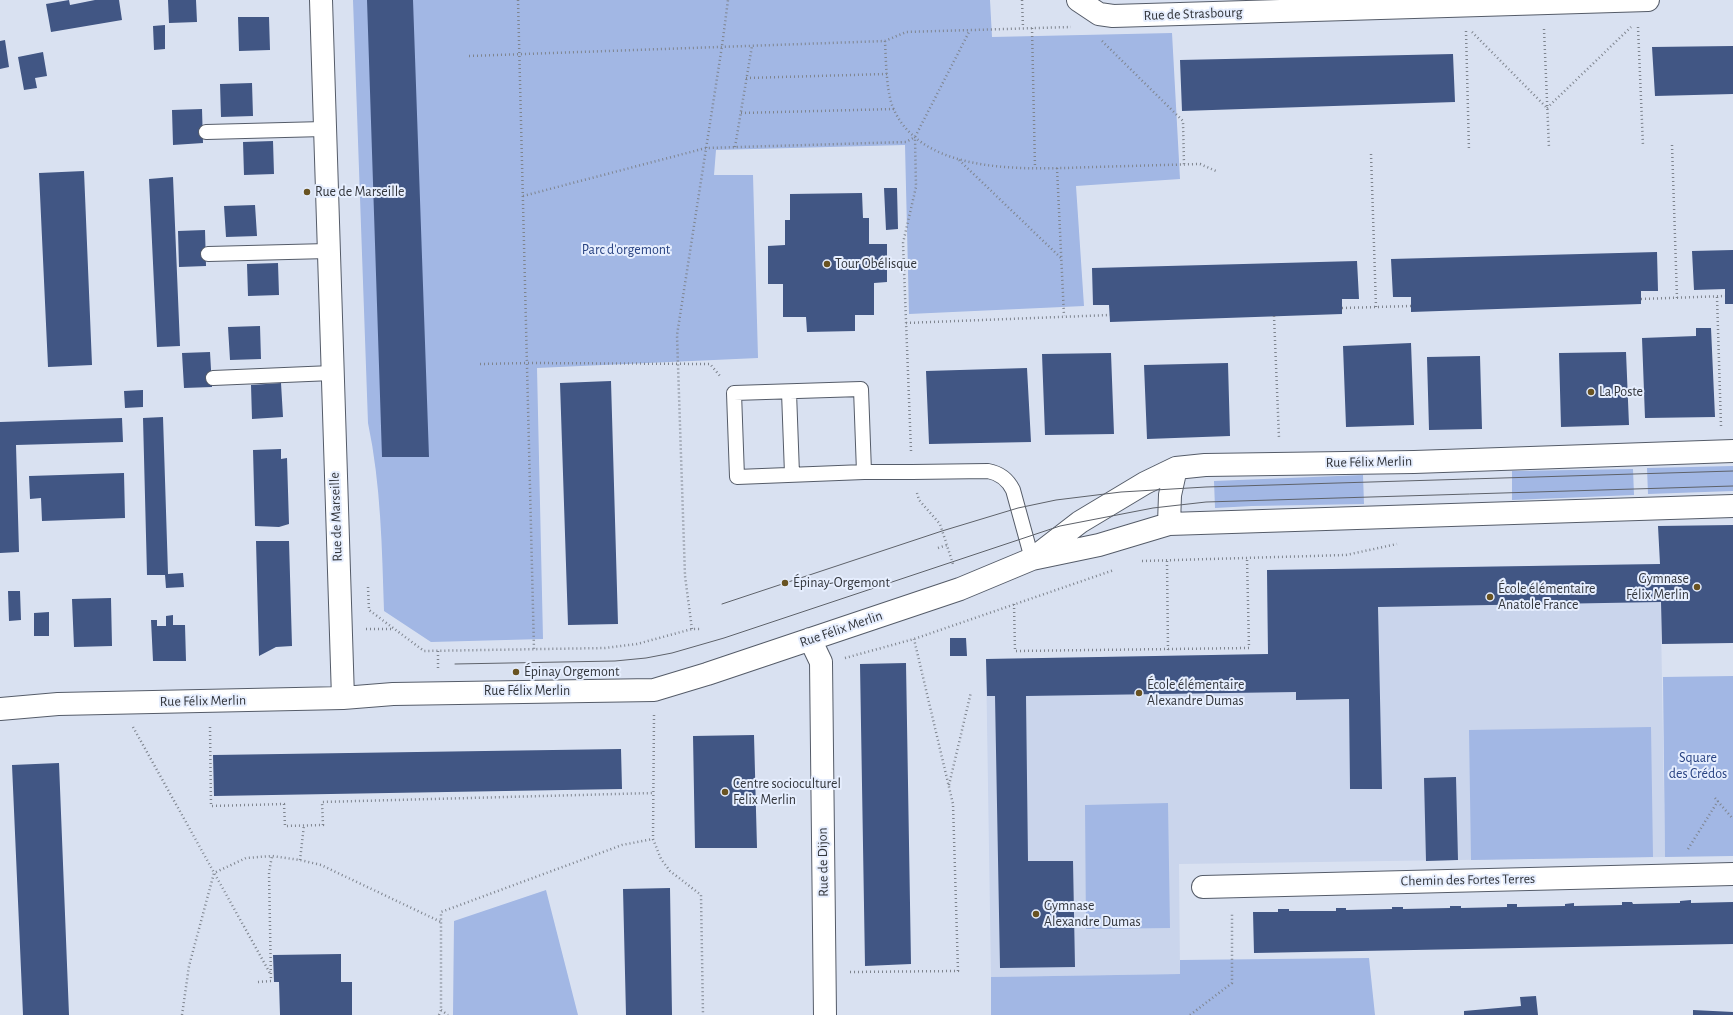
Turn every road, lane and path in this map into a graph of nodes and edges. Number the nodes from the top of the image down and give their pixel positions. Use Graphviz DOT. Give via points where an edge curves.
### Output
graph roads {
  1 [pos="321,0"];
  2 [pos="518,0"];
  3 [pos="728,0"];
  4 [pos="1022,0"];
  5 [pos="1078,0"];
  6 [pos="1648,0"];
  7 [pos="1543,3"];
  8 [pos="1637,10"];
  9 [pos="1466,15"];
  10 [pos="1023,28"];
  11 [pos="970,30"];
  12 [pos="1099,38"];
  13 [pos="885,41"];
  14 [pos="722,46"];
  15 [pos="752,46"];
  16 [pos="520,54"];
  17 [pos="470,56"];
  18 [pos="887,74"];
  19 [pos="746,78"];
  20 [pos="894,109"];
  21 [pos="1547,109"];
  22 [pos="741,113"];
  23 [pos="324,129"];
  24 [pos="206,132"];
  25 [pos="915,137"];
  26 [pos="1672,145"];
  27 [pos="1643,146"];
  28 [pos="735,147"];
  29 [pos="706,148"];
  30 [pos="1549,148"];
  31 [pos="1469,151"];
  32 [pos="1371,154"];
  33 [pos="958,159"];
  34 [pos="1184,164"];
  35 [pos="1035,168"];
  36 [pos="1057,168"];
  37 [pos="1216,171"];
  38 [pos="523,196"];
  39 [pos="328,251"];
  40 [pos="208,254"];
  41 [pos="1062,259"];
  42 [pos="1725,296"];
  43 [pos="1717,297"];
  44 [pos="1677,298"];
  45 [pos="1641,299"];
  46 [pos="1411,306"];
  47 [pos="1376,307"];
  48 [pos="1342,308"];
  49 [pos="1110,315"];
  50 [pos="1064,316"];
  51 [pos="1274,316"];
  52 [pos="906,323"];
  53 [pos="527,362"];
  54 [pos="480,364"];
  55 [pos="678,364"];
  56 [pos="332,372"];
  57 [pos="213,378"];
  58 [pos="789,392"];
  59 [pos="734,394"];
  60 [pos="1279,435"];
  61 [pos="1727,451"];
  62 [pos="1176,468"];
  63 [pos="864,472"];
  64 [pos="912,472"];
  65 [pos="792,474"];
  66 [pos="1733,506"];
  67 [pos="1169,524"];
  68 [pos="1399,544"];
  69 [pos="947,545"];
  70 [pos="938,548"];
  71 [pos="1248,558"];
  72 [pos="1032,559"];
  73 [pos="1167,560"];
  74 [pos="1139,561"];
  75 [pos="1117,569"];
  76 [pos="960,589"];
  77 [pos="1014,604"];
  78 [pos="369,610"];
  79 [pos="692,629"];
  80 [pos="701,629"];
  81 [pos="810,639"];
  82 [pos="914,639"];
  83 [pos="534,650"];
  84 [pos="1168,650"];
  85 [pos="821,662"];
  86 [pos="654,690"];
  87 [pos="971,692"];
  88 [pos="342,698"];
  89 [pos="0,709"];
  90 [pos="210,724"];
  91 [pos="134,729"];
  92 [pos="948,785"];
  93 [pos="654,793"];
  94 [pos="1715,798"];
  95 [pos="1718,801"];
  96 [pos="1733,818"];
  97 [pos="304,825"];
  98 [pos="653,838"];
  99 [pos="272,856"];
  100 [pos="300,860"];
  101 [pos="214,873"];
  102 [pos="1733,874"];
  103 [pos="1681,875"];
  104 [pos="1232,886"];
  105 [pos="1203,887"];
  106 [pos="441,922"];
  107 [pos="825,973"];
  108 [pos="271,975"];
  109 [pos="258,982"];
  110 [pos="441,1010"];
  111 [pos="182,1015"];
  112 [pos="439,1015"];
  113 [pos="448,1015"];
  114 [pos="703,1015"];
  115 [pos="825,1015"];
  116 [pos="1190,1015"];
  1 -- 23 [label="street, Rue de Marseille"];
  2 -- 16 [label="path"];
  3 -- 14 [label="path"];
  4 -- 10 [label="path"];
  5 -- 9 [label="street, Rue de Strasbourg" via="1099,14 1113,16"];
  6 -- 8 [label="street, Rue de Strasbourg"];
  7 -- 8 [label="street, Rue de Strasbourg"];
  7 -- 9 [label="street, Rue de Strasbourg"];
  7 -- 21 [label="path"];
  8 -- 21 [label="path"];
  8 -- 27 [label="path"];
  9 -- 21 [label="path"];
  9 -- 31 [label="path"];
  10 -- 11 [label="path"];
  10 -- 35 [label="path" via="1033,28"];
  11 -- 13 [label="path" via="906,32"];
  11 -- 25 [label="path"];
  12 -- 34 [label="path" via="1183,121"];
  13 -- 15 [label="path"];
  13 -- 18 [label="path"];
  14 -- 15 [label="path"];
  14 -- 16 [label="path"];
  14 -- 29 [label="path"];
  15 -- 19 [label="path"];
  16 -- 17 [label="path"];
  16 -- 38 [label="path"];
  18 -- 19 [label="path"];
  18 -- 20 [label="path"];
  19 -- 22 [label="path"];
  20 -- 22 [label="path"];
  20 -- 25 [label="path"];
  21 -- 30 [label="path"];
  22 -- 28 [label="path"];
  23 -- 24 [label="lane"];
  23 -- 39 [label="street, Rue de Marseille"];
  25 -- 28 [label="path" via="906,142"];
  25 -- 33 [label="path" via="936,151"];
  25 -- 52 [label="path" via="916,187 903,243"];
  26 -- 44 [label="path"];
  28 -- 29 [label="path"];
  29 -- 38 [label="path"];
  29 -- 55 [label="path" via="677,335"];
  32 -- 47 [label="path"];
  33 -- 35 [label="path" via="994,167"];
  33 -- 41 [label="path"];
  34 -- 36 [label="path"];
  34 -- 37 [label="path" via="1200,164"];
  35 -- 36 [label="path"];
  36 -- 41 [label="path"];
  38 -- 53 [label="path"];
  39 -- 40 [label="lane"];
  39 -- 56 [label="street, Rue de Marseille"];
  41 -- 50 [label="path"];
  42 -- 43 [label="path"];
  43 -- 44 [label="path"];
  43 -- 61 [label="path"];
  44 -- 45 [label="path"];
  46 -- 47 [label="path"];
  47 -- 48 [label="path"];
  49 -- 50 [label="path"];
  50 -- 52 [label="path"];
  51 -- 60 [label="path"];
  52 -- 64 [label="path"];
  53 -- 54 [label="path"];
  53 -- 55 [label="path"];
  53 -- 83 [label="path"];
  55 -- 59 [label="path" via="710,364"];
  55 -- 79 [label="path" via="686,576"];
  56 -- 57 [label="lane"];
  56 -- 88 [label="street, Rue de Marseille"];
  58 -- 59 [label="lane"];
  58 -- 63 [label="lane" via="861,389"];
  58 -- 65 [label="lane"];
  59 -- 65 [label="lane" via="738,477"];
  61 -- 62 [label="street, Rue Félix Merlin" via="1205,465"];
  62 -- 67 [label="street" via="1170,495"];
  62 -- 72 [label="street, Rue Félix Merlin" via="1145,483 1080,522"];
  63 -- 64 [label="lane"];
  63 -- 65 [label="lane"];
  64 -- 69 [label="path" via="919,500 940,524"];
  64 -- 72 [label="lane" via="988,471 999,475 1010,483 1013,490"];
  66 -- 67 [label="street, Rue Félix Merlin"];
  67 -- 72 [label="street, Rue Félix Merlin" via="1099,545"];
  68 -- 71 [label="path" via="1346,555"];
  69 -- 70 [label="path"];
  69 -- 76 [label="path"];
  71 -- 73 [label="path"];
  71 -- 84 [label="path" via="1249,648"];
  72 -- 76 [label="street, Rue Félix Merlin"];
  73 -- 74 [label="path"];
  73 -- 84 [label="path"];
  75 -- 77 [label="path"];
  76 -- 81 [label="street, Rue Félix Merlin"];
  77 -- 82 [label="path"];
  77 -- 84 [label="path" via="1015,651"];
  78 -- 83 [label="path" via="424,651"];
  79 -- 80 [label="path"];
  79 -- 83 [label="path" via="637,644 605,648"];
  81 -- 85 [label="street, Rue de Dijon"];
  81 -- 86 [label="street, Rue Félix Merlin"];
  82 -- 85 [label="path"];
  82 -- 92 [label="path"];
  85 -- 107 [label="street, Rue de Dijon"];
  86 -- 88 [label="street, Rue Félix Merlin" via="400,694"];
  86 -- 93 [label="path"];
  87 -- 92 [label="path"];
  88 -- 89 [label="street, Rue Félix Merlin" via="58,704"];
  90 -- 97 [label="path" via="211,806 284,804 285,826"];
  91 -- 101 [label="path"];
  92 -- 107 [label="path" via="953,804 958,971"];
  93 -- 97 [label="path" via="322,802 323,825"];
  93 -- 98 [label="path"];
  94 -- 95 [label="path"];
  95 -- 96 [label="path"];
  95 -- 103 [label="path" via="1680,861"];
  97 -- 100 [label="path"];
  98 -- 106 [label="path" via="622,845 441,912"];
  98 -- 114 [label="path" via="661,859 670,871 701,895"];
  99 -- 100 [label="path"];
  99 -- 101 [label="path" via="246,858"];
  99 -- 108 [label="path" via="269,872"];
  100 -- 106 [label="path" via="321,865"];
  101 -- 108 [label="path"];
  101 -- 111 [label="path" via="189,966"];
  102 -- 103 [label="street, Chemin des Fortes Terres"];
  103 -- 104 [label="street, Chemin des Fortes Terres"];
  104 -- 105 [label="street, Chemin des Fortes Terres"];
  104 -- 116 [label="path" via="1232,983"];
  106 -- 110 [label="path"];
  107 -- 115 [label="street, Rue de Dijon"];
  108 -- 109 [label="path" via="271,981"];
  110 -- 112 [label="path"];
  110 -- 113 [label="path"];
}
